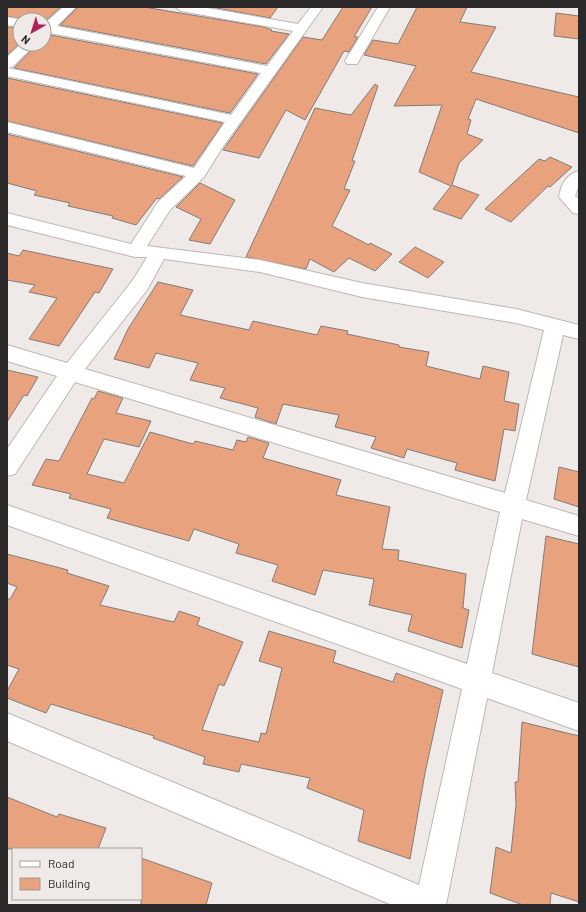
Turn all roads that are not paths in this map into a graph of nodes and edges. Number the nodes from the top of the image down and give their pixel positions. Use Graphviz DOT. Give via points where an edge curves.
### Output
graph roads {
  1 [pos="70,7"];
  2 [pos="181,7"];
  3 [pos="317,7"];
  4 [pos="384,7"];
  5 [pos="52,23"];
  6 [pos="302,29"];
  7 [pos="52,30"];
  8 [pos="21,52"];
  9 [pos="352,61"];
  10 [pos="7,64"];
  11 [pos="271,71"];
  12 [pos="7,72"];
  13 [pos="235,120"];
  14 [pos="7,127"];
  15 [pos="198,174"];
  16 [pos="579,176"];
  17 [pos="579,209"];
  18 [pos="7,219"];
  19 [pos="135,251"];
  20 [pos="159,252"];
  21 [pos="554,326"];
  22 [pos="579,332"];
  23 [pos="7,353"];
  24 [pos="71,372"];
  25 [pos="7,467"];
  26 [pos="513,506"];
  27 [pos="7,515"];
  28 [pos="579,526"];
  29 [pos="476,680"];
  30 [pos="579,717"];
  31 [pos="7,727"];
  32 [pos="430,905"];
  1 -- 5 [label="street"];
  2 -- 6 [label="street"];
  3 -- 6 [label="street"];
  4 -- 9 [label="street"];
  6 -- 11 [label="street"];
  7 -- 11 [label="street"];
  8 -- 10 [label="street"];
  11 -- 13 [label="street"];
  12 -- 13 [label="street"];
  13 -- 15 [label="street"];
  14 -- 15 [label="street"];
  15 -- 19 [label="street" via="164,206"];
  16 -- 17 [label="street" via="569,186 567,197"];
  18 -- 19 [label="street"];
  19 -- 20 [label="street"];
  20 -- 21 [label="street" via="260,266 362,290 516,316"];
  20 -- 24 [label="street" via="140,284"];
  21 -- 22 [label="street"];
  21 -- 26 [label="street"];
  23 -- 24 [label="street"];
  24 -- 25 [label="street"];
  24 -- 26 [label="street"];
  26 -- 28 [label="street"];
  26 -- 29 [label="street"];
  27 -- 29 [label="street"];
  29 -- 30 [label="street"];
  29 -- 32 [label="street"];
  31 -- 32 [label="street"];
}
